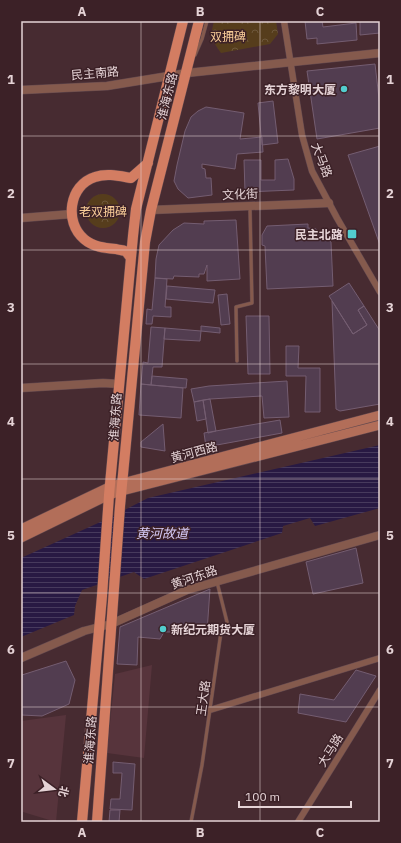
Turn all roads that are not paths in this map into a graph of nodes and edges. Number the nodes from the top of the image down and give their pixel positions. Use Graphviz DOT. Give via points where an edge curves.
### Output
graph roads {
  1 [pos="183,21"];
  2 [pos="199,21"];
  3 [pos="207,21"];
  4 [pos="284,21"];
  5 [pos="380,53"];
  6 [pos="290,61"];
  7 [pos="187,73"];
  8 [pos="170,76"];
  9 [pos="21,90"];
  10 [pos="148,164"];
  11 [pos="329,203"];
  12 [pos="250,206"];
  13 [pos="151,210"];
  14 [pos="72,214"];
  15 [pos="21,218"];
  16 [pos="131,258"];
  17 [pos="380,292"];
  18 [pos="237,361"];
  19 [pos="119,384"];
  20 [pos="21,388"];
  21 [pos="380,415"];
  22 [pos="380,425"];
  23 [pos="122,487"];
  24 [pos="110,491"];
  25 [pos="21,529"];
  26 [pos="380,535"];
  27 [pos="21,538"];
  28 [pos="217,582"];
  29 [pos="111,624"];
  30 [pos="99,627"];
  31 [pos="21,658"];
  32 [pos="380,658"];
  33 [pos="380,690"];
  34 [pos="210,710"];
  35 [pos="82,822"];
  36 [pos="97,822"];
  37 [pos="191,822"];
  38 [pos="298,822"];
  1 -- 8 [label="main road, 淮海东路"];
  2 -- 7 [label="main road, 淮海东路"];
  3 -- 7 [label="lane"];
  4 -- 6 [label="street, 大马路"];
  5 -- 6 [label="street"];
  6 -- 7 [label="street"];
  6 -- 11 [label="street, 大马路" via="302,136 312,170"];
  7 -- 8 [label="street"];
  7 -- 13 [label="main road, 淮海东路"];
  8 -- 9 [label="street, 民主南路" via="107,86"];
  8 -- 10 [label="main road, 淮海东路"];
  10 -- 14 [label="main road" via="131,178 106,174 94,177 83,184 76,194"];
  10 -- 16 [label="main road, 淮海东路" via="136,209"];
  11 -- 12 [label="street, 文化街"];
  11 -- 17 [label="street, 大马路"];
  12 -- 13 [label="street, 文化街"];
  12 -- 18 [label="lane" via="252,303 236,307"];
  13 -- 23 [label="main road, 淮海东路" via="144,242"];
  14 -- 15 [label="street"];
  14 -- 16 [label="main road" via="76,230 84,240 95,246 124,251"];
  16 -- 19 [label="main road, 淮海东路"];
  19 -- 20 [label="street"];
  19 -- 24 [label="main road, 淮海东路"];
  21 -- 23 [label="main road, 黄河西路"];
  22 -- 23 [label="main road, 黄河西路"];
  23 -- 24 [label="main road, 黄河西路"];
  23 -- 29 [label="main road, 淮海东路"];
  24 -- 25 [label="main road, 黄河西路"];
  24 -- 27 [label="main road, 黄河西路"];
  24 -- 30 [label="main road, 淮海东路"];
  26 -- 28 [label="street, 黄河东路"];
  28 -- 29 [label="street, 黄河东路" via="187,590"];
  28 -- 34 [label="lane, 王大路" via="229,630 221,632"];
  29 -- 30 [label="street, 黄河东路"];
  29 -- 36 [label="main road, 淮海东路"];
  30 -- 31 [label="street, 黄河东路"];
  30 -- 35 [label="main road, 淮海东路"];
  32 -- 34 [label="street"];
  33 -- 38 [label="street, 大马路"];
  34 -- 37 [label="lane, 王大路"];
}
